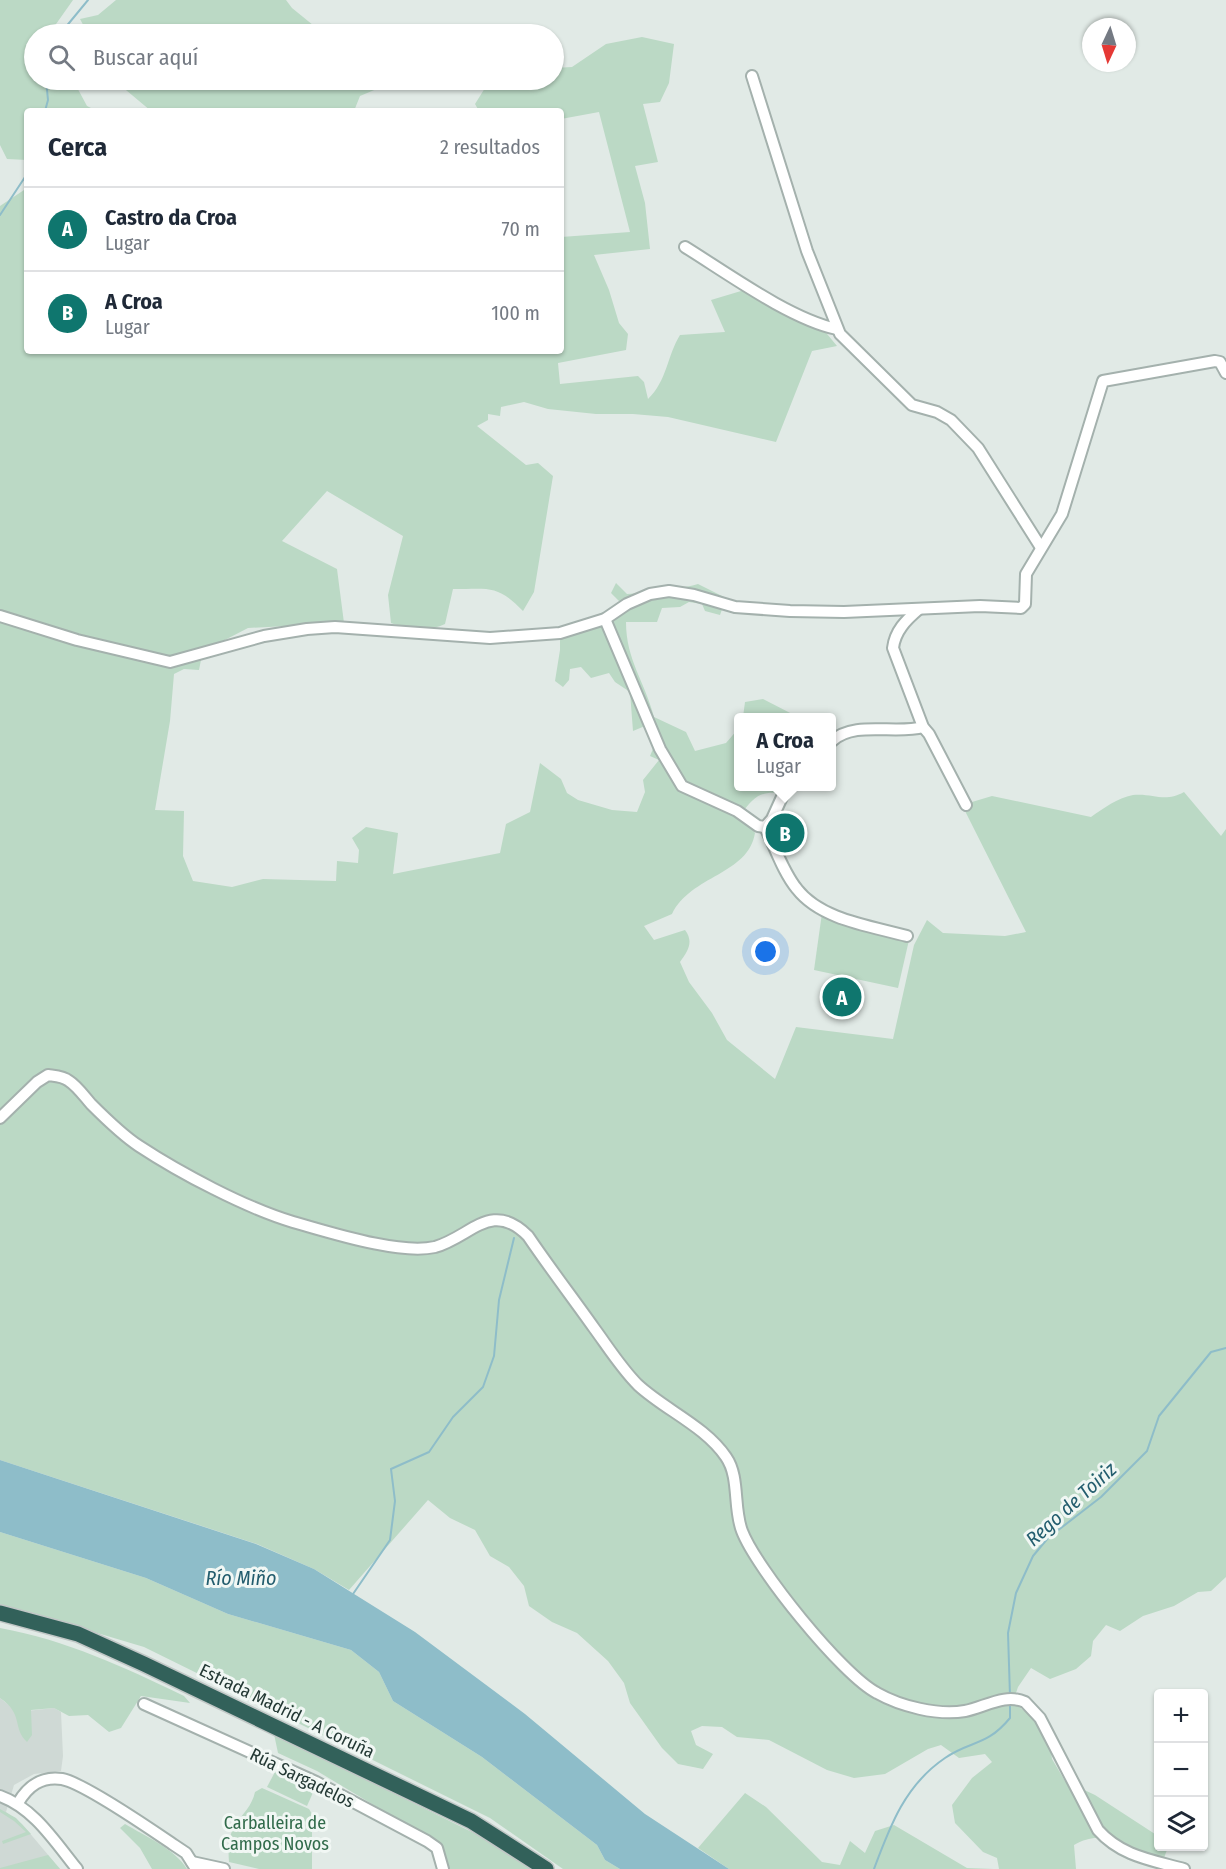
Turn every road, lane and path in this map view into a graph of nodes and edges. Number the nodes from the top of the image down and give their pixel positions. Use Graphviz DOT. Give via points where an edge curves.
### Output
graph roads {
  1 [pos="752,76"];
  2 [pos="685,247"];
  3 [pos="837,329"];
  4 [pos="1226,373"];
  5 [pos="1040,546"];
  6 [pos="919,609"];
  7 [pos="0,616"];
  8 [pos="605,619"];
  9 [pos="923,727"];
  10 [pos="836,738"];
  11 [pos="785,791"];
  12 [pos="966,805"];
  13 [pos="765,827"];
  14 [pos="907,936"];
  15 [pos="0,1118"];
  16 [pos="0,1613"];
  17 [pos="144,1704"];
  18 [pos="0,1796"];
  19 [pos="18,1803"];
  20 [pos="194,1865"];
  21 [pos="77,1869"];
  22 [pos="224,1869"];
  23 [pos="443,1869"];
  24 [pos="546,1869"];
  25 [pos="1184,1869"];
  1 -- 3 [label="street" via="807,251"];
  2 -- 3 [label="street" via="799,315"];
  3 -- 5 [label="street" via="912,405 951,420 978,448"];
  4 -- 5 [label="street" via="1220,362 1215,361 1103,381 1062,514"];
  5 -- 6 [label="street" via="1026,574 1025,604 1021,608"];
  6 -- 8 [label="street" via="844,612 735,607 669,591 627,604"];
  6 -- 9 [label="street" via="901,627 893,648"];
  7 -- 8 [label="street" via="77,640 170,662 264,636 307,629 335,627 490,638 560,633"];
  8 -- 13 [label="street" via="660,749 682,786"];
  9 -- 10 [label="street" via="849,732"];
  9 -- 12 [label="street"];
  11 -- 13 [label="street"];
  13 -- 14 [label="street" via="796,888 809,902 825,911"];
  15 -- 25 [label="street" via="37,1082 48,1075 61,1077 138,1145 219,1190 283,1218 413,1250 436,1246 482,1222 511,1222 528,1236 638,1385 704,1434 726,1457 732,1469 746,1542 829,1652 878,1694 923,1708 963,1711 999,1700 1022,1701 1040,1718 1098,1830 1111,1845"];
  16 -- 24 [label="highway, Estrada Madrid - A Coruña" via="78,1634 144,1664 471,1821"];
  17 -- 23 [label="street, Rúa Sargadelos" via="316,1782 427,1841 437,1848"];
  18 -- 19 [label="street"];
  19 -- 20 [label="street" via="37,1782 65,1780 186,1853"];
  19 -- 21 [label="street"];
  20 -- 22 [label="street"];
}
